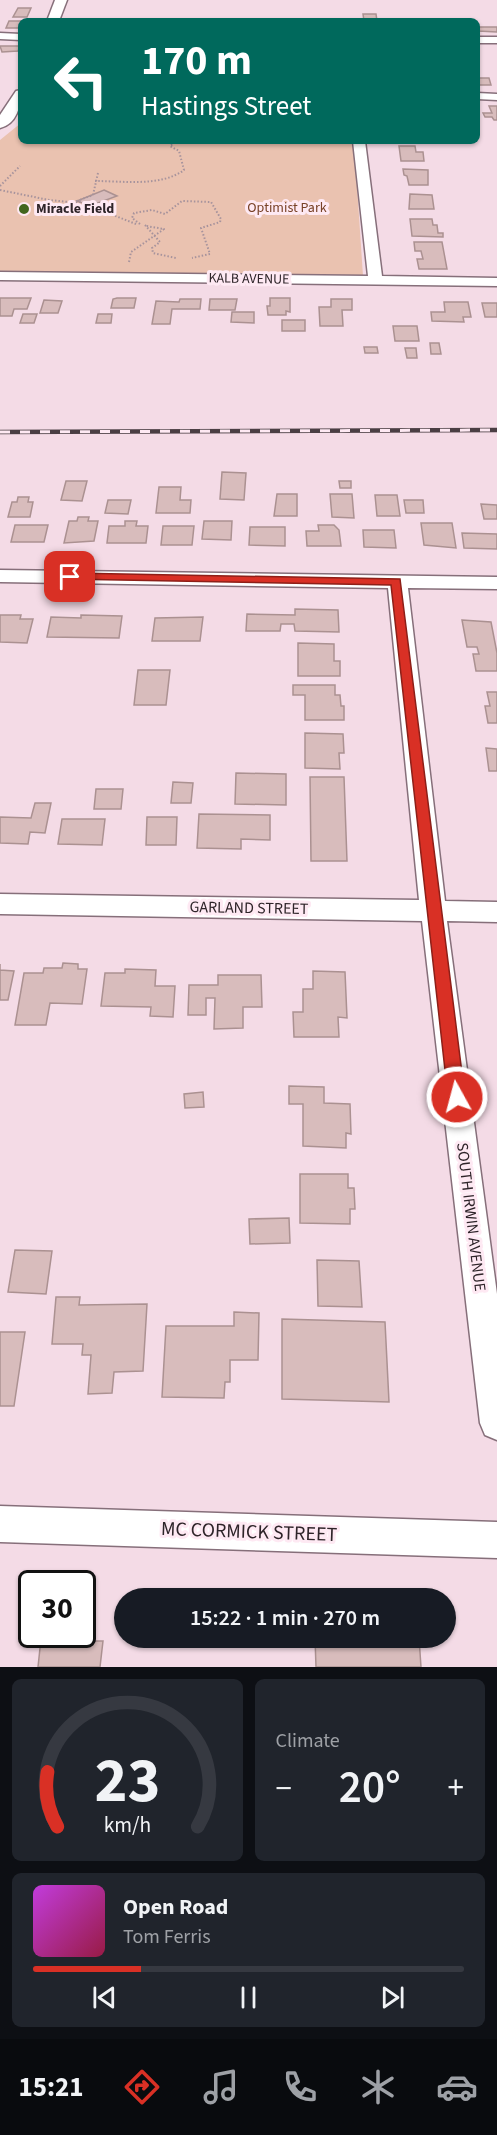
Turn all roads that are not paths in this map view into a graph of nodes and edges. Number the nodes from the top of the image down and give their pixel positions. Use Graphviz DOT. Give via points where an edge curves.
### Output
graph roads {
  1 [pos="62,0"];
  2 [pos="54,18"];
  3 [pos="0,36"];
  4 [pos="18,37"];
  5 [pos="480,40"];
  6 [pos="497,40"];
  7 [pos="480,96"];
  8 [pos="497,96"];
  9 [pos="18,99"];
  10 [pos="0,124"];
  11 [pos="360,144"];
  12 [pos="0,276"];
  13 [pos="375,280"];
  14 [pos="497,282"];
  15 [pos="0,576"];
  16 [pos="396,581"];
  17 [pos="497,583"];
  18 [pos="0,904"];
  19 [pos="434,910"];
  20 [pos="497,912"];
  21 [pos="497,1423"];
  22 [pos="0,1524"];
  23 [pos="497,1540"];
  1 -- 2 [label="street"];
  3 -- 4 [label="street"];
  5 -- 6 [label="street"];
  7 -- 8 [label="street"];
  9 -- 10 [label="street"];
  11 -- 13 [label="street"];
  12 -- 13 [label="street, KALB AVENUE"];
  13 -- 14 [label="street, KALB AVENUE"];
  15 -- 16 [label="street"];
  16 -- 17 [label="street"];
  16 -- 19 [label="street, SOUTH IRWIN AVENUE"];
  18 -- 19 [label="street, GARLAND STREET"];
  19 -- 20 [label="street, GARLAND STREET"];
  19 -- 21 [label="street, SOUTH IRWIN AVENUE"];
  22 -- 23 [label="street, MC CORMICK STREET"];
}
